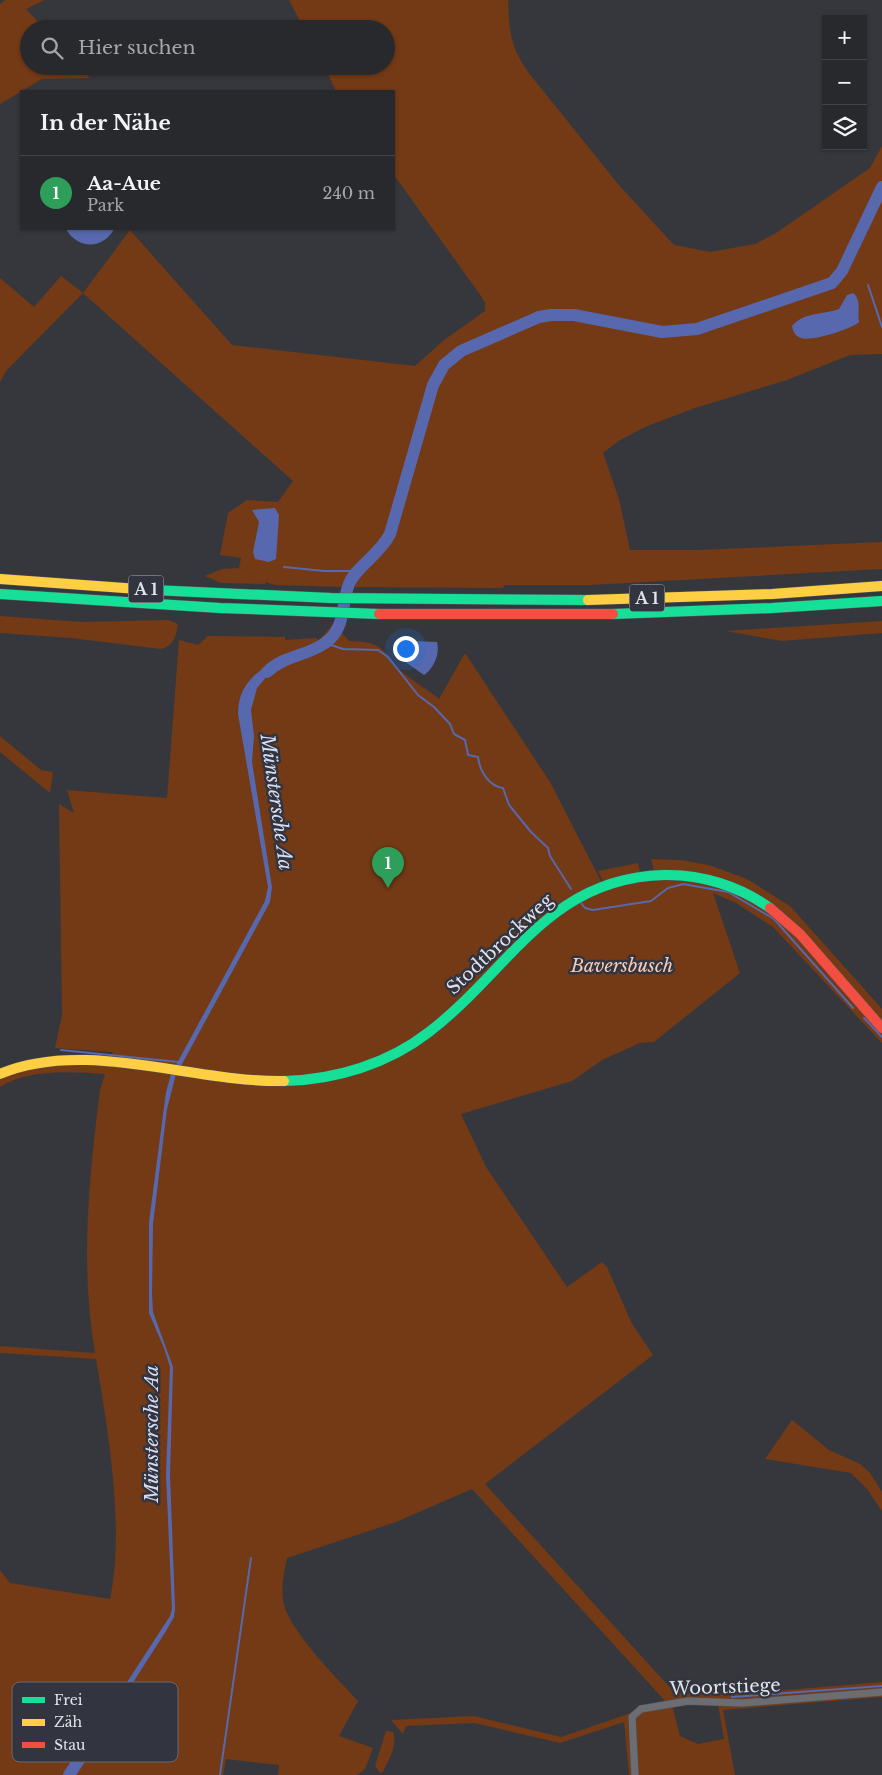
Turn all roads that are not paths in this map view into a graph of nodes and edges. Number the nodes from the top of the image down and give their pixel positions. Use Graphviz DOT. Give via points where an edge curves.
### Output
graph roads {
  1 [pos="0,579"];
  2 [pos="882,586"];
  3 [pos="0,594"];
  4 [pos="882,601"];
  5 [pos="882,1028"];
  6 [pos="0,1074"];
  7 [pos="882,1692"];
  8 [pos="636,1775"];
  1 -- 2 [label="main road, A 1" via="166,591 412,599 648,598"];
  3 -- 4 [label="main road, A 1" via="164,606 410,614 672,612"];
  5 -- 6 [label="main road, Stodtbrockweg" via="791,925 762,903 711,880 648,874 615,880 574,898 541,922 435,1026 408,1046 372,1064 327,1077 287,1082 99,1062 31,1063"];
  7 -- 8 [label="street, Woortstiege" via="742,1703 688,1701 641,1709 632,1717"];
}
